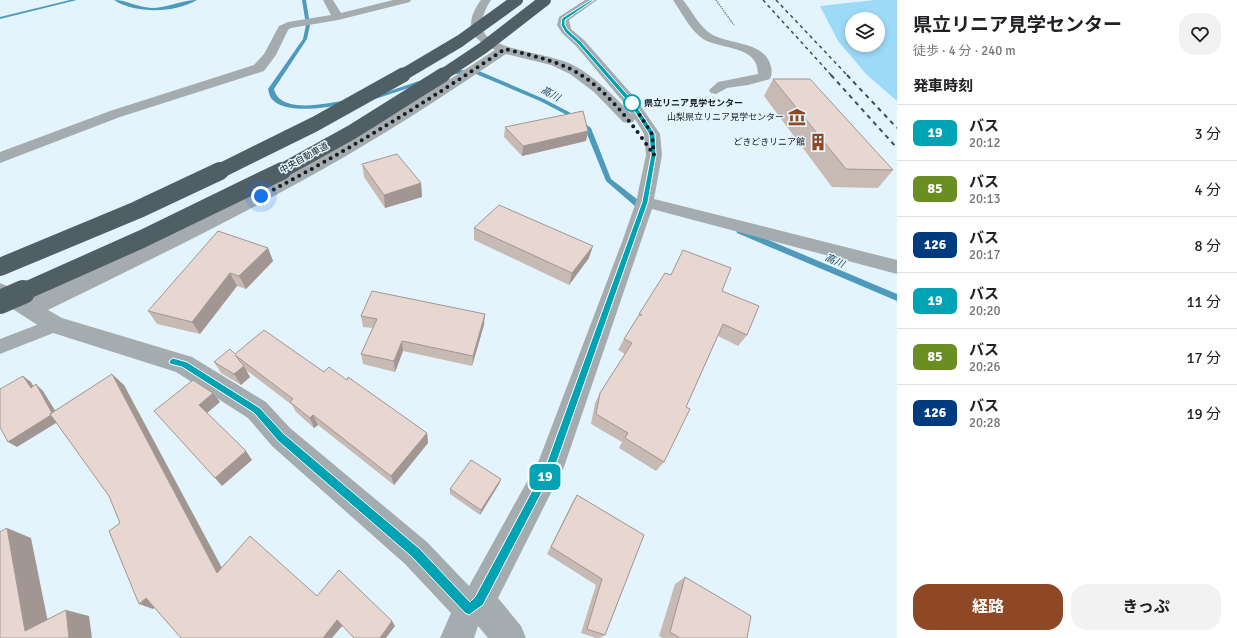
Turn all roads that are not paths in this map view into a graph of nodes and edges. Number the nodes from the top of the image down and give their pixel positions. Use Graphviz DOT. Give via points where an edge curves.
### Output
graph roads {
  1 [pos="328,0"];
  2 [pos="406,0"];
  3 [pos="486,0"];
  4 [pos="517,0"];
  5 [pos="545,0"];
  6 [pos="592,0"];
  7 [pos="678,0"];
  8 [pos="334,17"];
  9 [pos="505,49"];
  10 [pos="716,90"];
  11 [pos="654,155"];
  12 [pos="0,158"];
  13 [pos="645,202"];
  14 [pos="0,267"];
  15 [pos="897,267"];
  16 [pos="0,291"];
  17 [pos="0,302"];
  18 [pos="30,309"];
  19 [pos="55,325"];
  20 [pos="0,347"];
  21 [pos="468,616"];
  22 [pos="509,638"];
  1 -- 8 [label="street"];
  2 -- 8 [label="street"];
  3 -- 9 [label="street" via="477,19 478,31 482,39"];
  4 -- 14 [label="highway, bridge" via="417,66 315,124 151,204"];
  5 -- 17 [label="highway, 中央自動車道, bridge" via="448,73 296,164 205,211"];
  6 -- 11 [label="street" via="563,19 563,25 631,102 652,134"];
  7 -- 10 [label="street" via="705,35 744,49 764,62 765,76 723,85"];
  8 -- 12 [label="street" via="283,28 270,55 259,68 115,114"];
  9 -- 11 [label="street" via="564,66 584,77 631,122"];
  9 -- 18 [label="street" via="382,128 286,183"];
  11 -- 13 [label="street"];
  13 -- 15 [label="street"];
  13 -- 21 [label="street" via="550,467"];
  16 -- 18 [label="street"];
  18 -- 19 [label="street"];
  19 -- 20 [label="lane"];
  19 -- 21 [label="street" via="184,364 257,410 281,438 416,553"];
  21 -- 22 [label="street"];
}
